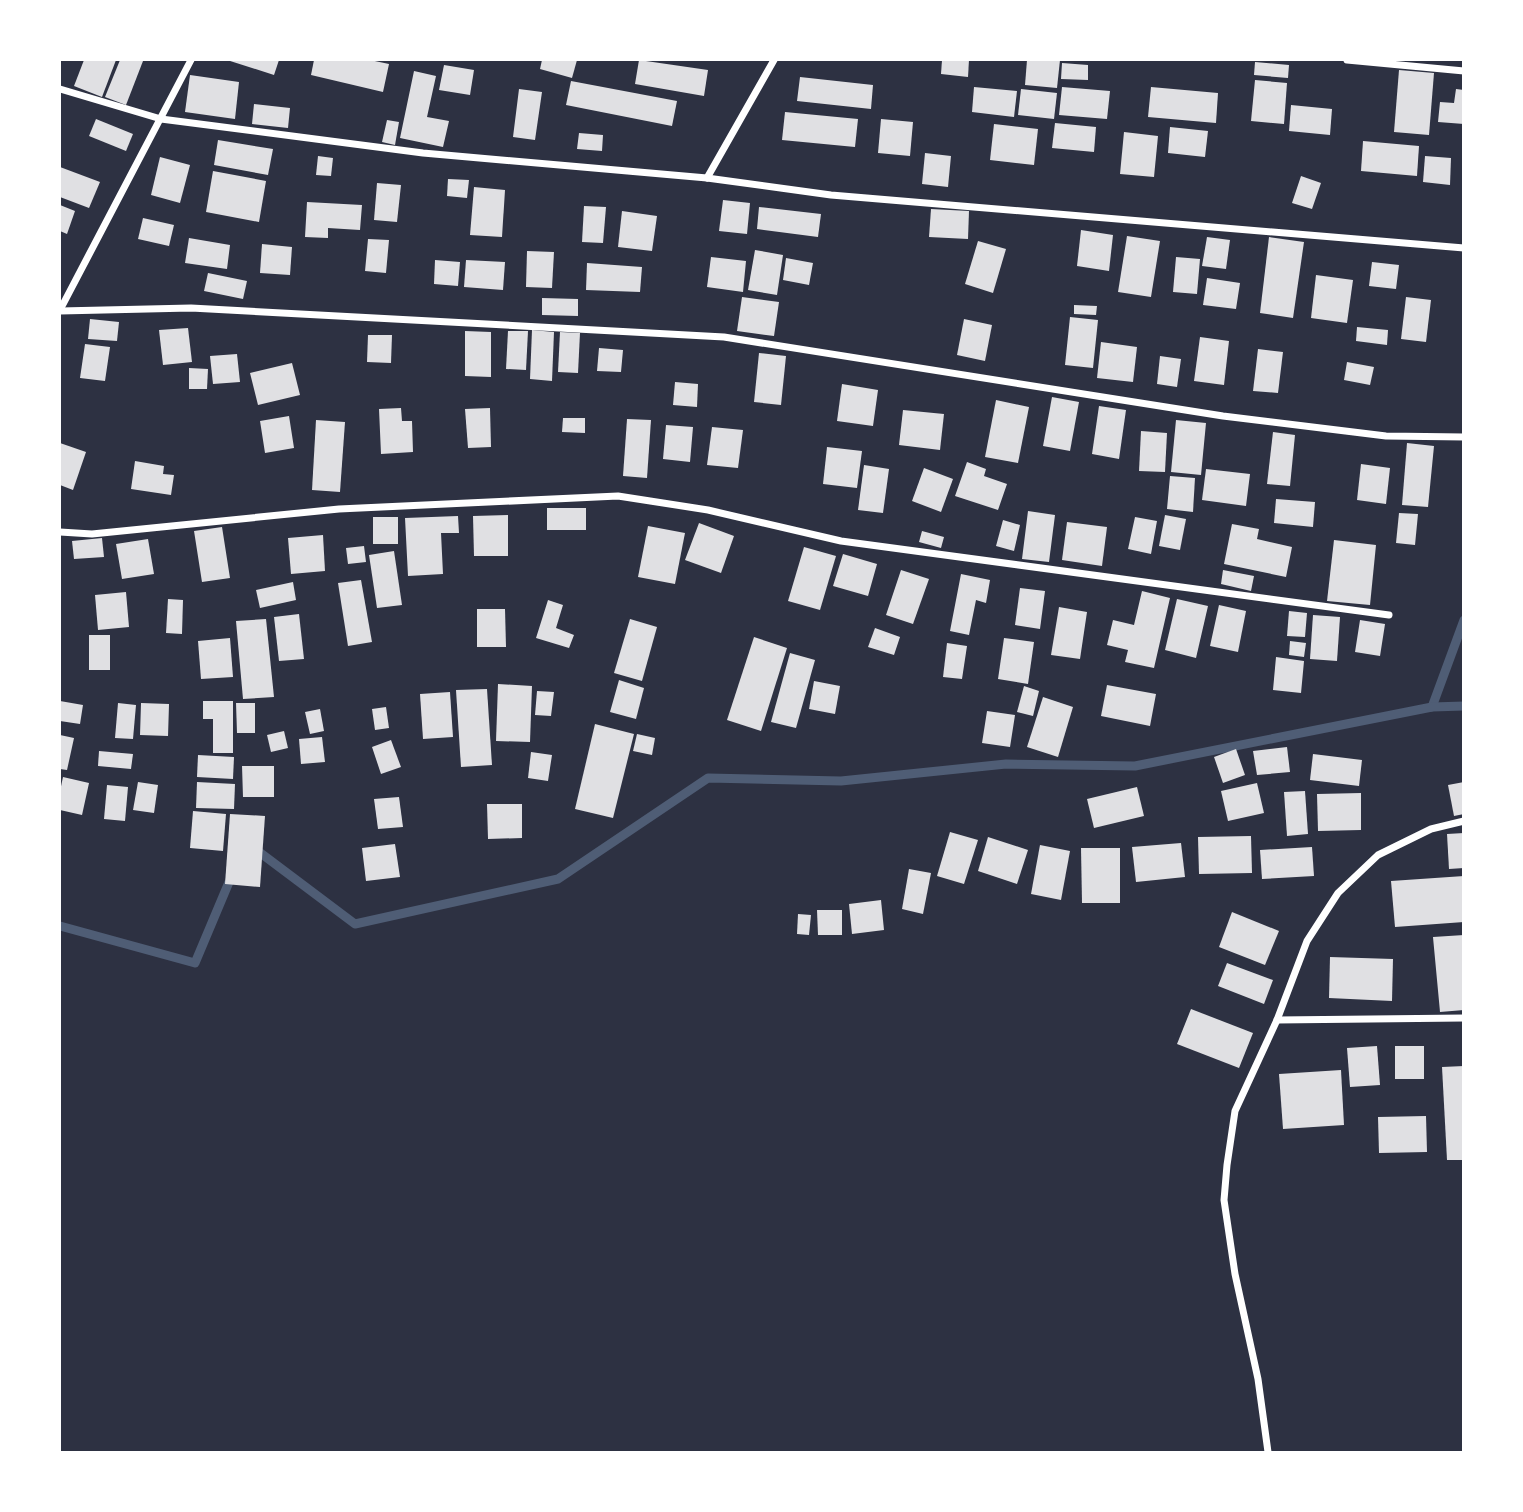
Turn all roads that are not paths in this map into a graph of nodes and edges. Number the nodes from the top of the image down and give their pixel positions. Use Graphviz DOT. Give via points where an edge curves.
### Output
graph roads {
  1 [pos="191,60"];
  2 [pos="774,60"];
  3 [pos="1347,60"];
  4 [pos="1464,71"];
  5 [pos="60,89"];
  6 [pos="161,120"];
  7 [pos="707,178"];
  8 [pos="1464,248"];
  9 [pos="60,310"];
  10 [pos="1464,437"];
  11 [pos="60,532"];
  12 [pos="1389,615"];
  13 [pos="1464,821"];
  14 [pos="1464,1018"];
  15 [pos="1277,1020"];
  16 [pos="1268,1452"];
  1 -- 6 [label="street"];
  2 -- 7 [label="street"];
  3 -- 4 [label="street"];
  5 -- 6 [label="street"];
  6 -- 7 [label="street" via="423,153"];
  6 -- 9 [label="street"];
  7 -- 8 [label="street" via="831,195"];
  9 -- 10 [label="street" via="191,308 724,337 1223,416 1386,436"];
  11 -- 12 [label="street" via="92,534 339,509 618,496 708,510 841,541"];
  13 -- 15 [label="street" via="1432,829 1378,855 1338,893 1307,941"];
  14 -- 15 [label="street"];
  15 -- 16 [label="street" via="1235,1111 1224,1200"];
}
